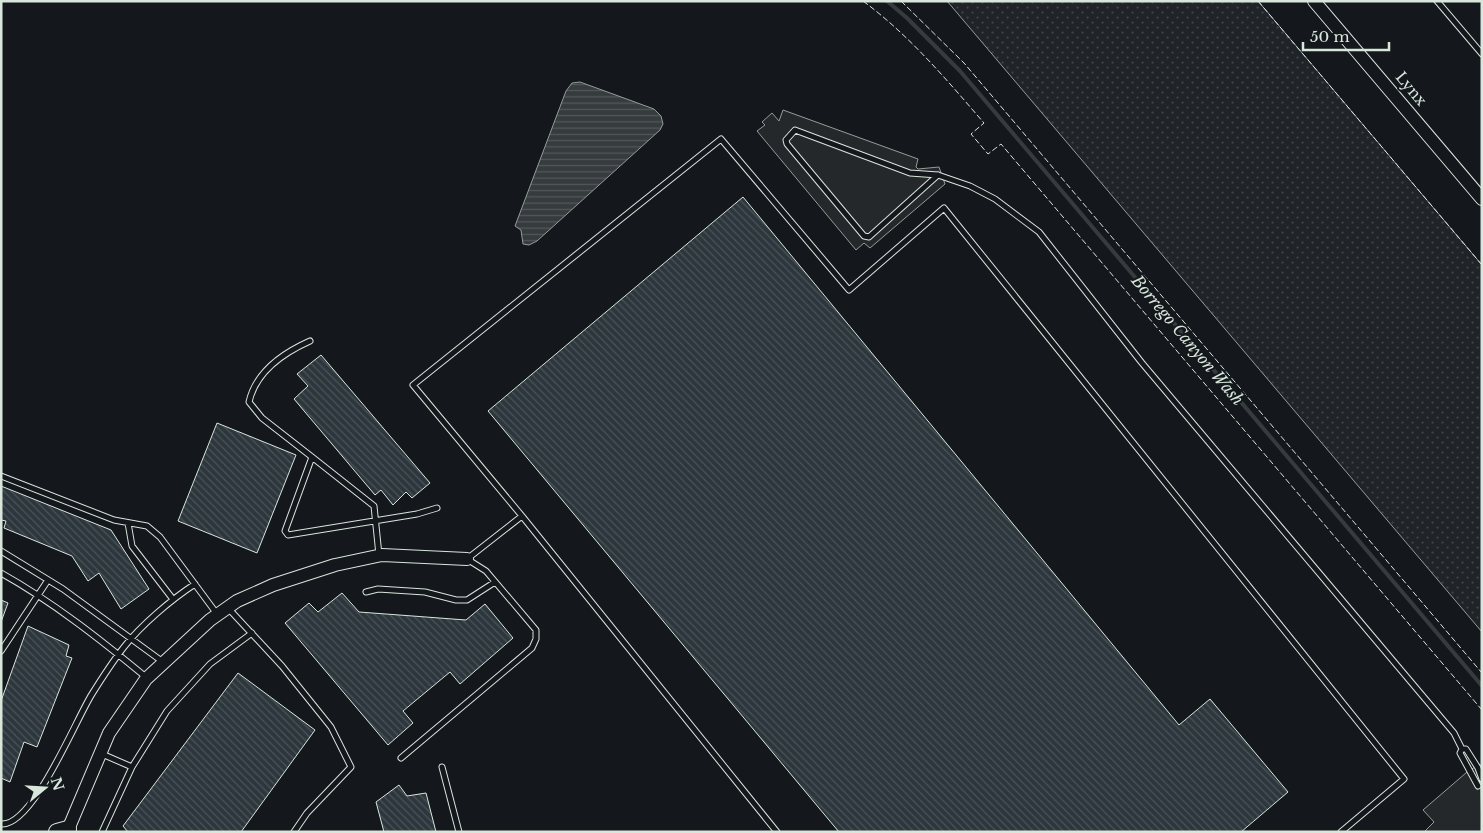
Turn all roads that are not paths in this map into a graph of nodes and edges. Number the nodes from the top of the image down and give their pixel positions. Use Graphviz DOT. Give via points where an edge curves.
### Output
graph roads {
  1 [pos="1314,1"];
  2 [pos="1437,1"];
  3 [pos="1482,54"];
  4 [pos="938,175"];
  5 [pos="1482,198"];
  6 [pos="310,341"];
  7 [pos="312,457"];
  8 [pos="1,476"];
  9 [pos="437,508"];
  10 [pos="522,516"];
  11 [pos="375,519"];
  12 [pos="128,523"];
  13 [pos="1,551"];
  14 [pos="379,556"];
  15 [pos="467,559"];
  16 [pos="1,573"];
  17 [pos="48,580"];
  18 [pos="495,582"];
  19 [pos="195,584"];
  20 [pos="366,592"];
  21 [pos="37,594"];
  22 [pos="172,598"];
  23 [pos="223,611"];
  24 [pos="252,633"];
  25 [pos="133,638"];
  26 [pos="1,651"];
  27 [pos="119,654"];
  28 [pos="164,662"];
  29 [pos="148,678"];
  30 [pos="1462,749"];
  31 [pos="100,754"];
  32 [pos="401,758"];
  33 [pos="132,767"];
  34 [pos="442,767"];
  35 [pos="1482,779"];
  36 [pos="1478,786"];
  37 [pos="1,824"];
  38 [pos="64,831"];
  39 [pos="102,832"];
  40 [pos="294,832"];
  41 [pos="460,832"];
  42 [pos="777,832"];
  43 [pos="1341,832"];
  1 -- 5 [label="street, Lynx"];
  2 -- 3 [label="lane"];
  4 -- 4 [label="lane" via="910,173 795,130 786,140 864,236 869,237"];
  4 -- 30 [label="lane" via="995,199 1039,232 1142,363 1454,733"];
  6 -- 7 [label="lane" via="292,348 271,364 252,390 249,402 262,418"];
  7 -- 11 [label="lane" via="374,506"];
  7 -- 11 [label="lane" via="284,532 288,535"];
  8 -- 12 [label="lane"];
  9 -- 11 [label="lane"];
  10 -- 15 [label="lane"];
  10 -- 42 [label="lane"];
  10 -- 43 [label="lane" via="413,385 721,139 850,290 944,208 1404,779"];
  11 -- 14 [label="lane"];
  12 -- 19 [label="lane" via="147,526 160,537"];
  12 -- 22 [label="lane" via="132,546"];
  13 -- 17 [label="lane"];
  14 -- 15 [label="street"];
  14 -- 23 [label="street" via="335,565 273,585"];
  15 -- 18 [label="lane"];
  16 -- 21 [label="lane"];
  17 -- 21 [label="lane"];
  17 -- 25 [label="lane"];
  18 -- 20 [label="lane" via="467,600 424,592 378,589"];
  18 -- 32 [label="lane" via="536,630 532,648"];
  19 -- 22 [label="lane"];
  19 -- 23 [label="lane"];
  21 -- 26 [label="lane"];
  21 -- 27 [label="lane"];
  22 -- 25 [label="lane"];
  23 -- 24 [label="lane"];
  23 -- 28 [label="street"];
  24 -- 33 [label="lane" via="210,664 167,711"];
  24 -- 40 [label="lane" via="331,727 351,767 307,813"];
  25 -- 27 [label="lane"];
  25 -- 28 [label="lane"];
  27 -- 29 [label="lane"];
  27 -- 37 [label="lane" via="91,695 36,799 18,818 6,825"];
  28 -- 29 [label="street"];
  29 -- 31 [label="street" via="109,733"];
  30 -- 35 [label="lane" via="1466,749"];
  30 -- 36 [label="lane" via="1460,753"];
  31 -- 33 [label="lane"];
  31 -- 38 [label="street"];
  33 -- 39 [label="lane"];
  34 -- 41 [label="lane"];
}
